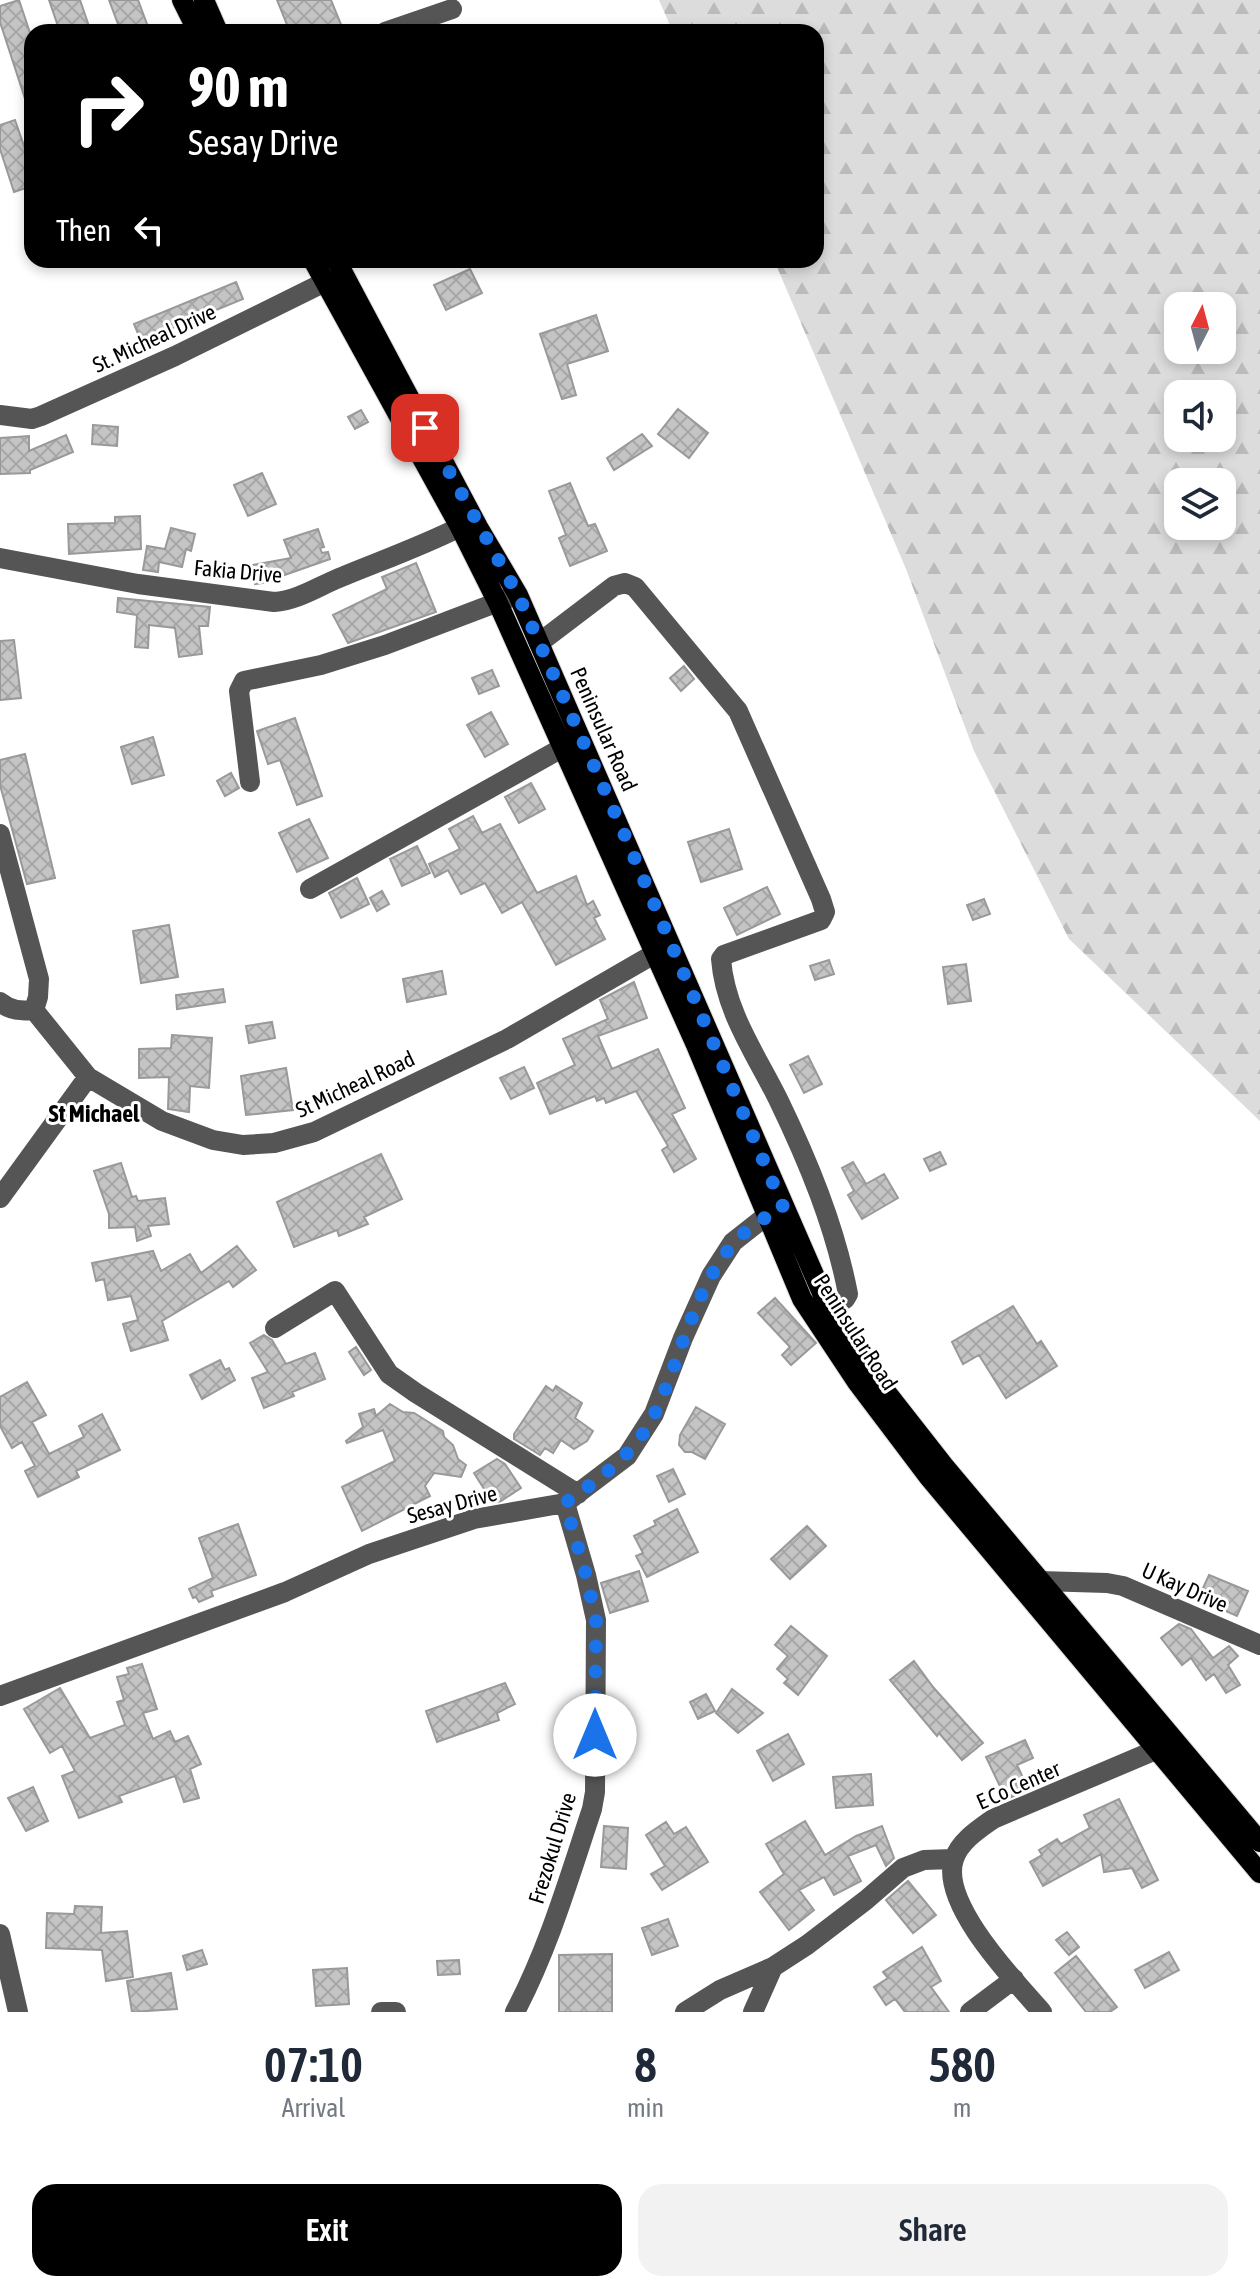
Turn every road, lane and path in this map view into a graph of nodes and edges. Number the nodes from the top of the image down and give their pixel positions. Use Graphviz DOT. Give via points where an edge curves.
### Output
graph roads {
  1 [pos="182,0"];
  2 [pos="204,0"];
  3 [pos="452,9"];
  4 [pos="194,24"];
  5 [pos="214,24"];
  6 [pos="408,24"];
  7 [pos="317,268"];
  8 [pos="340,268"];
  9 [pos="325,282"];
  10 [pos="0,415"];
  11 [pos="460,527"];
  12 [pos="0,558"];
  13 [pos="518,595"];
  14 [pos="498,603"];
  15 [pos="539,643"];
  16 [pos="562,748"];
  17 [pos="250,782"];
  18 [pos="0,834"];
  19 [pos="310,889"];
  20 [pos="654,954"];
  21 [pos="0,1002"];
  22 [pos="34,1010"];
  23 [pos="88,1077"];
  24 [pos="0,1198"];
  25 [pos="775,1212"];
  26 [pos="831,1307"];
  27 [pos="275,1328"];
  28 [pos="572,1498"];
  29 [pos="1040,1581"];
  30 [pos="1260,1645"];
  31 [pos="0,1696"];
  32 [pos="1158,1749"];
  33 [pos="1260,1842"];
  34 [pos="953,1859"];
  35 [pos="1260,1873"];
  36 [pos="0,1934"];
  37 [pos="773,1967"];
  38 [pos="1014,1979"];
  39 [pos="18,2012"];
  40 [pos="381,2012"];
  41 [pos="396,2012"];
  42 [pos="515,2012"];
  43 [pos="685,2012"];
  44 [pos="753,2012"];
  45 [pos="970,2012"];
  46 [pos="1042,2012"];
  1 -- 4 [label="main road"];
  2 -- 5 [label="main road"];
  3 -- 6 [label="street"];
  7 -- 9 [label="main road, Peninsular Road"];
  8 -- 13 [label="main road, Peninsular Road"];
  9 -- 10 [label="street, St. Micheal Drive" via="41,416"];
  9 -- 11 [label="main road, Peninsular Road"];
  11 -- 12 [label="street, Fakia Drive" via="289,601 138,584"];
  11 -- 14 [label="main road, Peninsular Road"];
  13 -- 14 [label="street"];
  13 -- 15 [label="main road, Peninsular Road"];
  14 -- 16 [label="main road, Peninsular Road"];
  14 -- 17 [label="street" via="321,665 244,681 239,691"];
  15 -- 25 [label="main road, Peninsular Road"];
  15 -- 26 [label="street" via="625,583 635,587 738,711 825,912 821,920 724,955 727,999 828,1216 848,1294"];
  16 -- 19 [label="street"];
  16 -- 20 [label="main road, Peninsular Road"];
  18 -- 22 [label="street" via="39,979"];
  20 -- 23 [label="street, St Micheal Road" via="507,1039 314,1132 274,1143 213,1140 162,1121"];
  20 -- 25 [label="main road, Peninsular Road"];
  21 -- 22 [label="street" via="8,1008"];
  22 -- 23 [label="street, St Micheal Road"];
  23 -- 24 [label="street"];
  25 -- 26 [label="main road, Peninsular Road"];
  25 -- 28 [label="street, Sesay Drive" via="733,1242 711,1276 654,1414 627,1456"];
  25 -- 32 [label="main road, Peninsular Road" via="802,1299 857,1382 928,1476"];
  26 -- 29 [label="main road, Peninsular Road" via="868,1369"];
  27 -- 28 [label="street" via="335,1291 389,1374"];
  28 -- 31 [label="street, Sesay Drive" via="474,1519 369,1554 271,1598"];
  28 -- 42 [label="street, Frezokul Drive" via="596,1620 595,1792 556,1918"];
  29 -- 30 [label="street, U Kay Drive" via="1123,1586"];
  29 -- 33 [label="main road, Peninsular Road"];
  32 -- 34 [label="street, E Co Center" via="993,1819 971,1834"];
  32 -- 35 [label="main road, Peninsular Road"];
  34 -- 37 [label="street" via="924,1860 903,1868"];
  34 -- 38 [label="street" via="954,1890 964,1912"];
  36 -- 39 [label="street"];
  37 -- 43 [label="street"];
  37 -- 44 [label="street"];
  38 -- 45 [label="street"];
  38 -- 46 [label="street"];
  40 -- 41 [label="street"];
}
